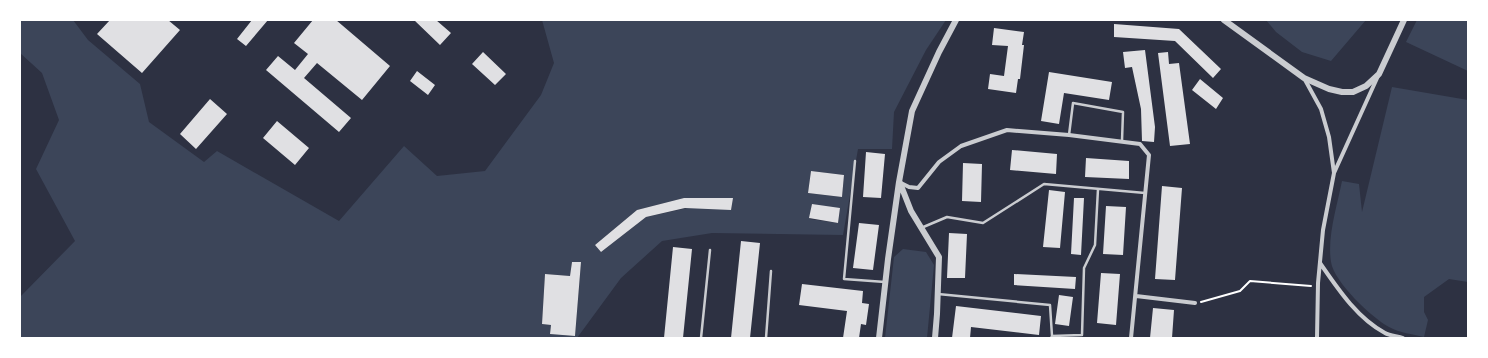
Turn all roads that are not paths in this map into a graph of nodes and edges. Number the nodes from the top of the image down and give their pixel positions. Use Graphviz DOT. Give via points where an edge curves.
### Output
graph roads {
  1 [pos="956,20"];
  2 [pos="1224,20"];
  3 [pos="1404,20"];
  4 [pos="1379,74"];
  5 [pos="1304,78"];
  6 [pos="1069,135"];
  7 [pos="1122,142"];
  8 [pos="855,161"];
  9 [pos="1334,173"];
  10 [pos="899,182"];
  11 [pos="1098,189"];
  12 [pos="1146,194"];
  13 [pos="921,228"];
  14 [pos="710,250"];
  15 [pos="1320,263"];
  16 [pos="771,271"];
  17 [pos="885,282"];
  18 [pos="938,294"];
  19 [pos="1136,296"];
  20 [pos="1194,304"];
  21 [pos="1052,337"];
  22 [pos="701,338"];
  23 [pos="766,338"];
  24 [pos="879,338"];
  25 [pos="935,338"];
  26 [pos="1131,338"];
  27 [pos="1317,338"];
  28 [pos="1403,338"];
  1 -- 10 [label="street" via="912,111"];
  2 -- 5 [label="street"];
  3 -- 4 [label="street"];
  4 -- 5 [label="street" via="1366,86 1353,92 1329,89"];
  4 -- 9 [label="street"];
  5 -- 9 [label="street" via="1321,109 1329,137"];
  6 -- 7 [label="street"];
  6 -- 7 [label="lane" via="1073,103 1123,112"];
  6 -- 10 [label="street" via="1007,130 961,146 939,162 918,188"];
  7 -- 12 [label="street" via="1140,144 1149,156"];
  8 -- 17 [label="lane" via="844,279"];
  9 -- 15 [label="street" via="1323,230"];
  10 -- 13 [label="street"];
  10 -- 17 [label="street"];
  11 -- 12 [label="lane"];
  11 -- 13 [label="lane" via="1044,184 983,223 947,217"];
  11 -- 21 [label="lane" via="1095,245 1084,268 1082,335"];
  12 -- 19 [label="street"];
  13 -- 18 [label="street" via="939,257"];
  14 -- 22 [label="lane"];
  15 -- 27 [label="street"];
  15 -- 28 [label="street" via="1352,306 1367,320 1386,334"];
  16 -- 23 [label="lane"];
  17 -- 24 [label="street"];
  18 -- 21 [label="lane" via="1050,305"];
  18 -- 25 [label="street"];
  19 -- 20 [label="street"];
  19 -- 26 [label="street"];
}
